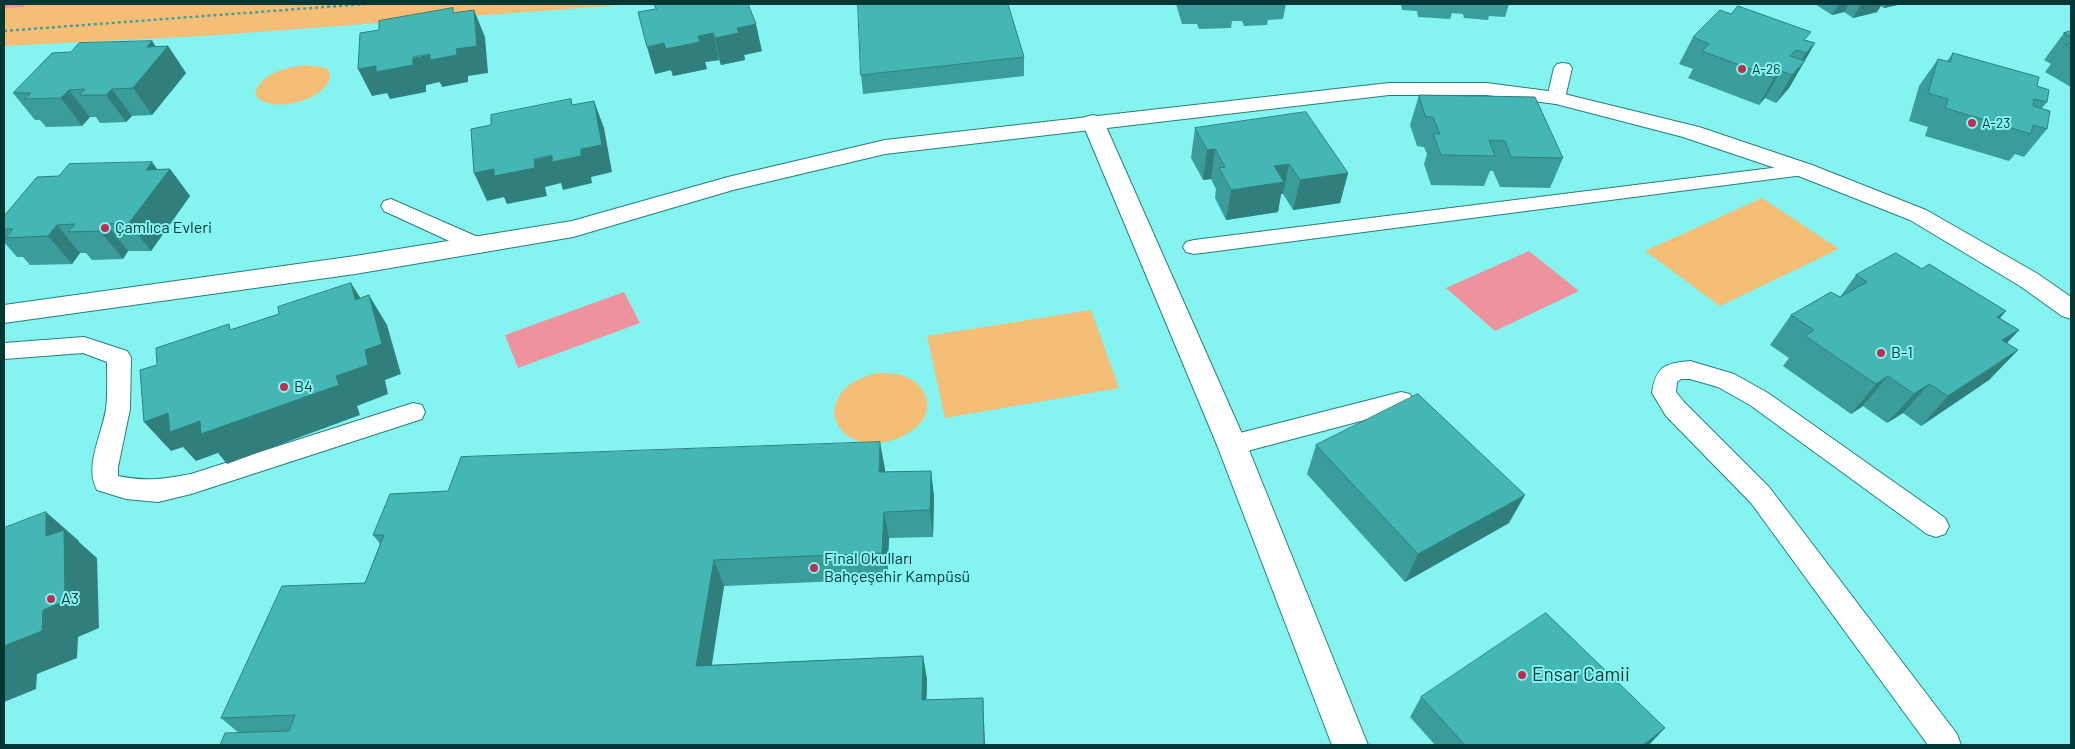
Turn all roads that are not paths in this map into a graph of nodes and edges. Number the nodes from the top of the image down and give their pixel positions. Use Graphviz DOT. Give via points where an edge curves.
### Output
graph roads {
  1 [pos="1563,68"];
  2 [pos="1556,98"];
  3 [pos="1093,122"];
  4 [pos="1804,170"];
  5 [pos="391,206"];
  6 [pos="479,246"];
  7 [pos="1194,247"];
  8 [pos="2071,310"];
  9 [pos="4,314"];
  10 [pos="4,351"];
  11 [pos="1402,401"];
  12 [pos="413,412"];
  13 [pos="1232,445"];
  14 [pos="1936,526"];
  15 [pos="1350,745"];
  16 [pos="1946,745"];
  1 -- 2 [label="lane"];
  2 -- 3 [label="street" via="1486,89 1389,90"];
  2 -- 4 [label="street" via="1691,132"];
  3 -- 6 [label="street" via="885,147 728,184 573,229"];
  3 -- 13 [label="street"];
  4 -- 7 [label="lane"];
  4 -- 8 [label="street" via="1918,215 2030,280"];
  5 -- 6 [label="lane"];
  6 -- 9 [label="street"];
  10 -- 12 [label="lane" via="84,345 119,357 118,409 105,467 106,483 126,488 158,491 191,484"];
  11 -- 13 [label="lane"];
  13 -- 15 [label="street"];
  14 -- 16 [label="lane" via="1759,399 1726,380 1690,370 1675,371 1666,378 1664,393 1675,409 1760,496"];
}
